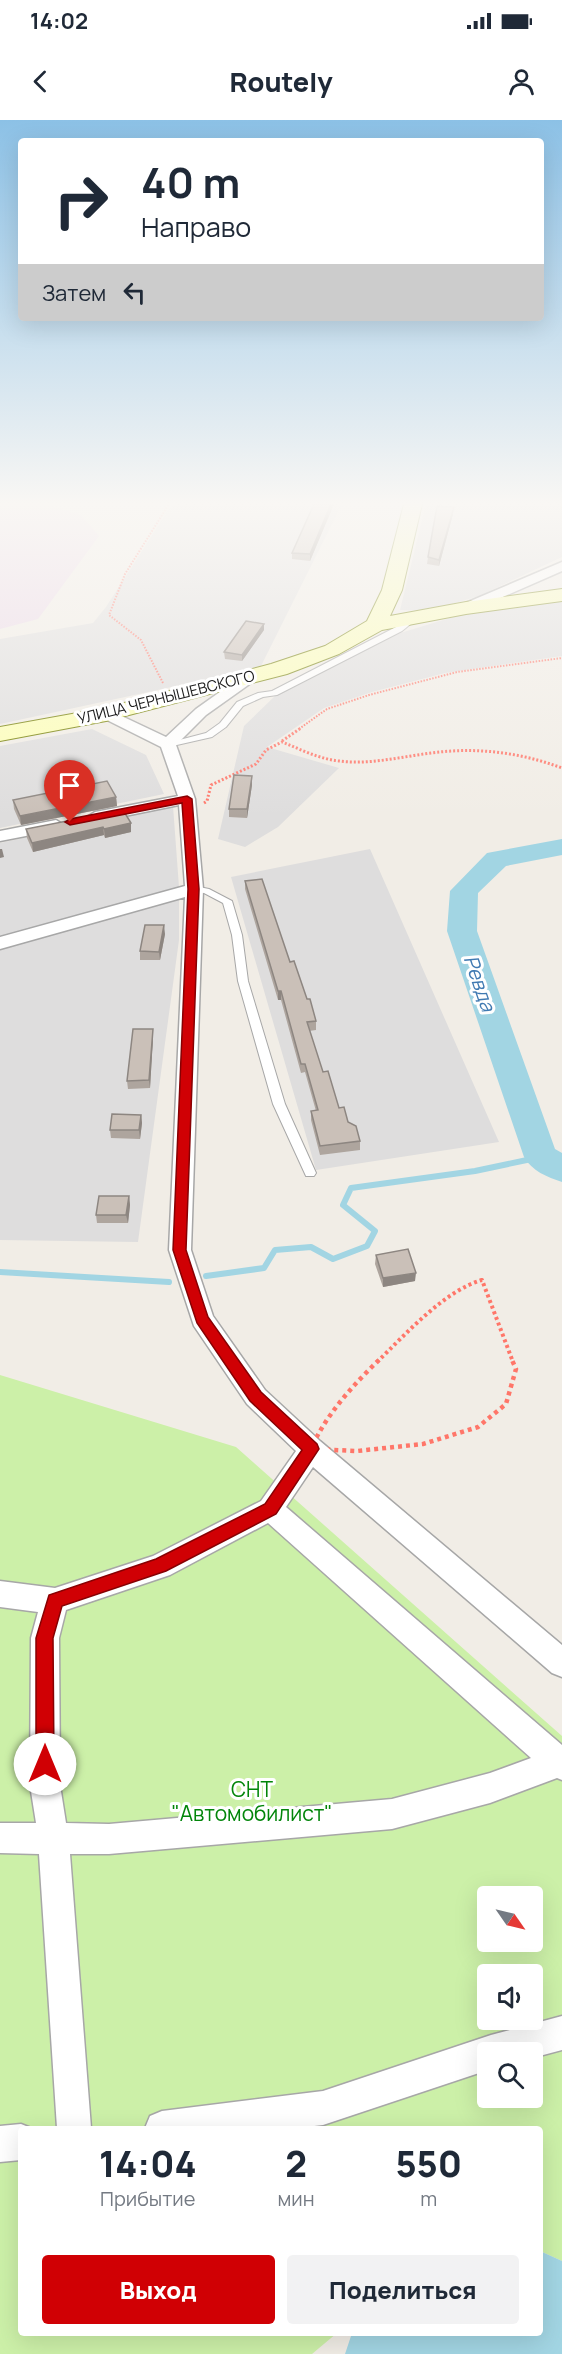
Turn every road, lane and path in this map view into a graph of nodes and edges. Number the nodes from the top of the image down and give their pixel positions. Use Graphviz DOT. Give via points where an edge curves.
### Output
graph roads {
  1 [pos="112,608"];
  2 [pos="384,608"];
  3 [pos="465,608"];
  4 [pos="414,618"];
  5 [pos="376,625"];
  6 [pos="562,658"];
  7 [pos="254,675"];
  8 [pos="171,697"];
  9 [pos="106,714"];
  10 [pos="0,734"];
  11 [pos="282,741"];
  12 [pos="168,744"];
  13 [pos="562,768"];
  14 [pos="188,803"];
  15 [pos="0,836"];
  16 [pos="194,889"];
  17 [pos="0,943"];
  18 [pos="310,1173"];
  19 [pos="311,1449"];
  20 [pos="270,1509"];
  21 [pos="0,1594"];
  22 [pos="55,1601"];
  23 [pos="562,1664"];
  24 [pos="561,1763"];
  25 [pos="53,1837"];
  26 [pos="0,1838"];
  27 [pos="562,2034"];
  28 [pos="531,2042"];
  29 [pos="477,2057"];
  30 [pos="74,2126"];
  31 [pos="178,2126"];
  32 [pos="18,2142"];
  33 [pos="0,2144"];
  1 -- 8 [label="path" via="109,615 141,640"];
  2 -- 5 [label="main road"];
  3 -- 4 [label="main road, УЛИЦА ЧЕРНЫШЕВСКОГО"];
  4 -- 5 [label="main road, УЛИЦА ЧЕРНЫШЕВСКОГО"];
  4 -- 12 [label="lane" via="274,693 240,704 209,735"];
  5 -- 7 [label="main road, УЛИЦА ЧЕРНЫШЕВСКОГО" via="332,650"];
  6 -- 11 [label="path" via="457,672 369,695 327,709"];
  7 -- 8 [label="main road, УЛИЦА ЧЕРНЫШЕВСКОГО"];
  7 -- 12 [label="street" via="201,712"];
  8 -- 9 [label="main road, УЛИЦА ЧЕРНЫШЕВСКОГО"];
  9 -- 10 [label="main road, УЛИЦА ЧЕРНЫШЕВСКОГО"];
  9 -- 12 [label="street"];
  11 -- 13 [label="path" via="338,761 374,762 487,749 525,755"];
  11 -- 14 [label="path" via="266,750 256,764 211,785 207,801"];
  12 -- 14 [label="street"];
  14 -- 15 [label="street"];
  14 -- 16 [label="street"];
  16 -- 17 [label="street"];
  16 -- 18 [label="lane" via="227,902 237,936 243,981 279,1104"];
  16 -- 19 [label="street" via="180,1250 202,1319 256,1397"];
  19 -- 19 [label="path" via="357,1451 423,1444 478,1427 506,1404 516,1370 482,1280 465,1285 358,1380"];
  19 -- 20 [label="street"];
  19 -- 23 [label="street"];
  20 -- 22 [label="street" via="160,1566"];
  20 -- 24 [label="street"];
  21 -- 22 [label="street"];
  22 -- 25 [label="street" via="45,1638 45,1785"];
  24 -- 25 [label="street" via="490,1788 392,1814 109,1839"];
  25 -- 26 [label="street"];
  25 -- 30 [label="street"];
  27 -- 28 [label="street"];
  29 -- 31 [label="street" via="323,2108"];
  32 -- 33 [label="street"];
}
